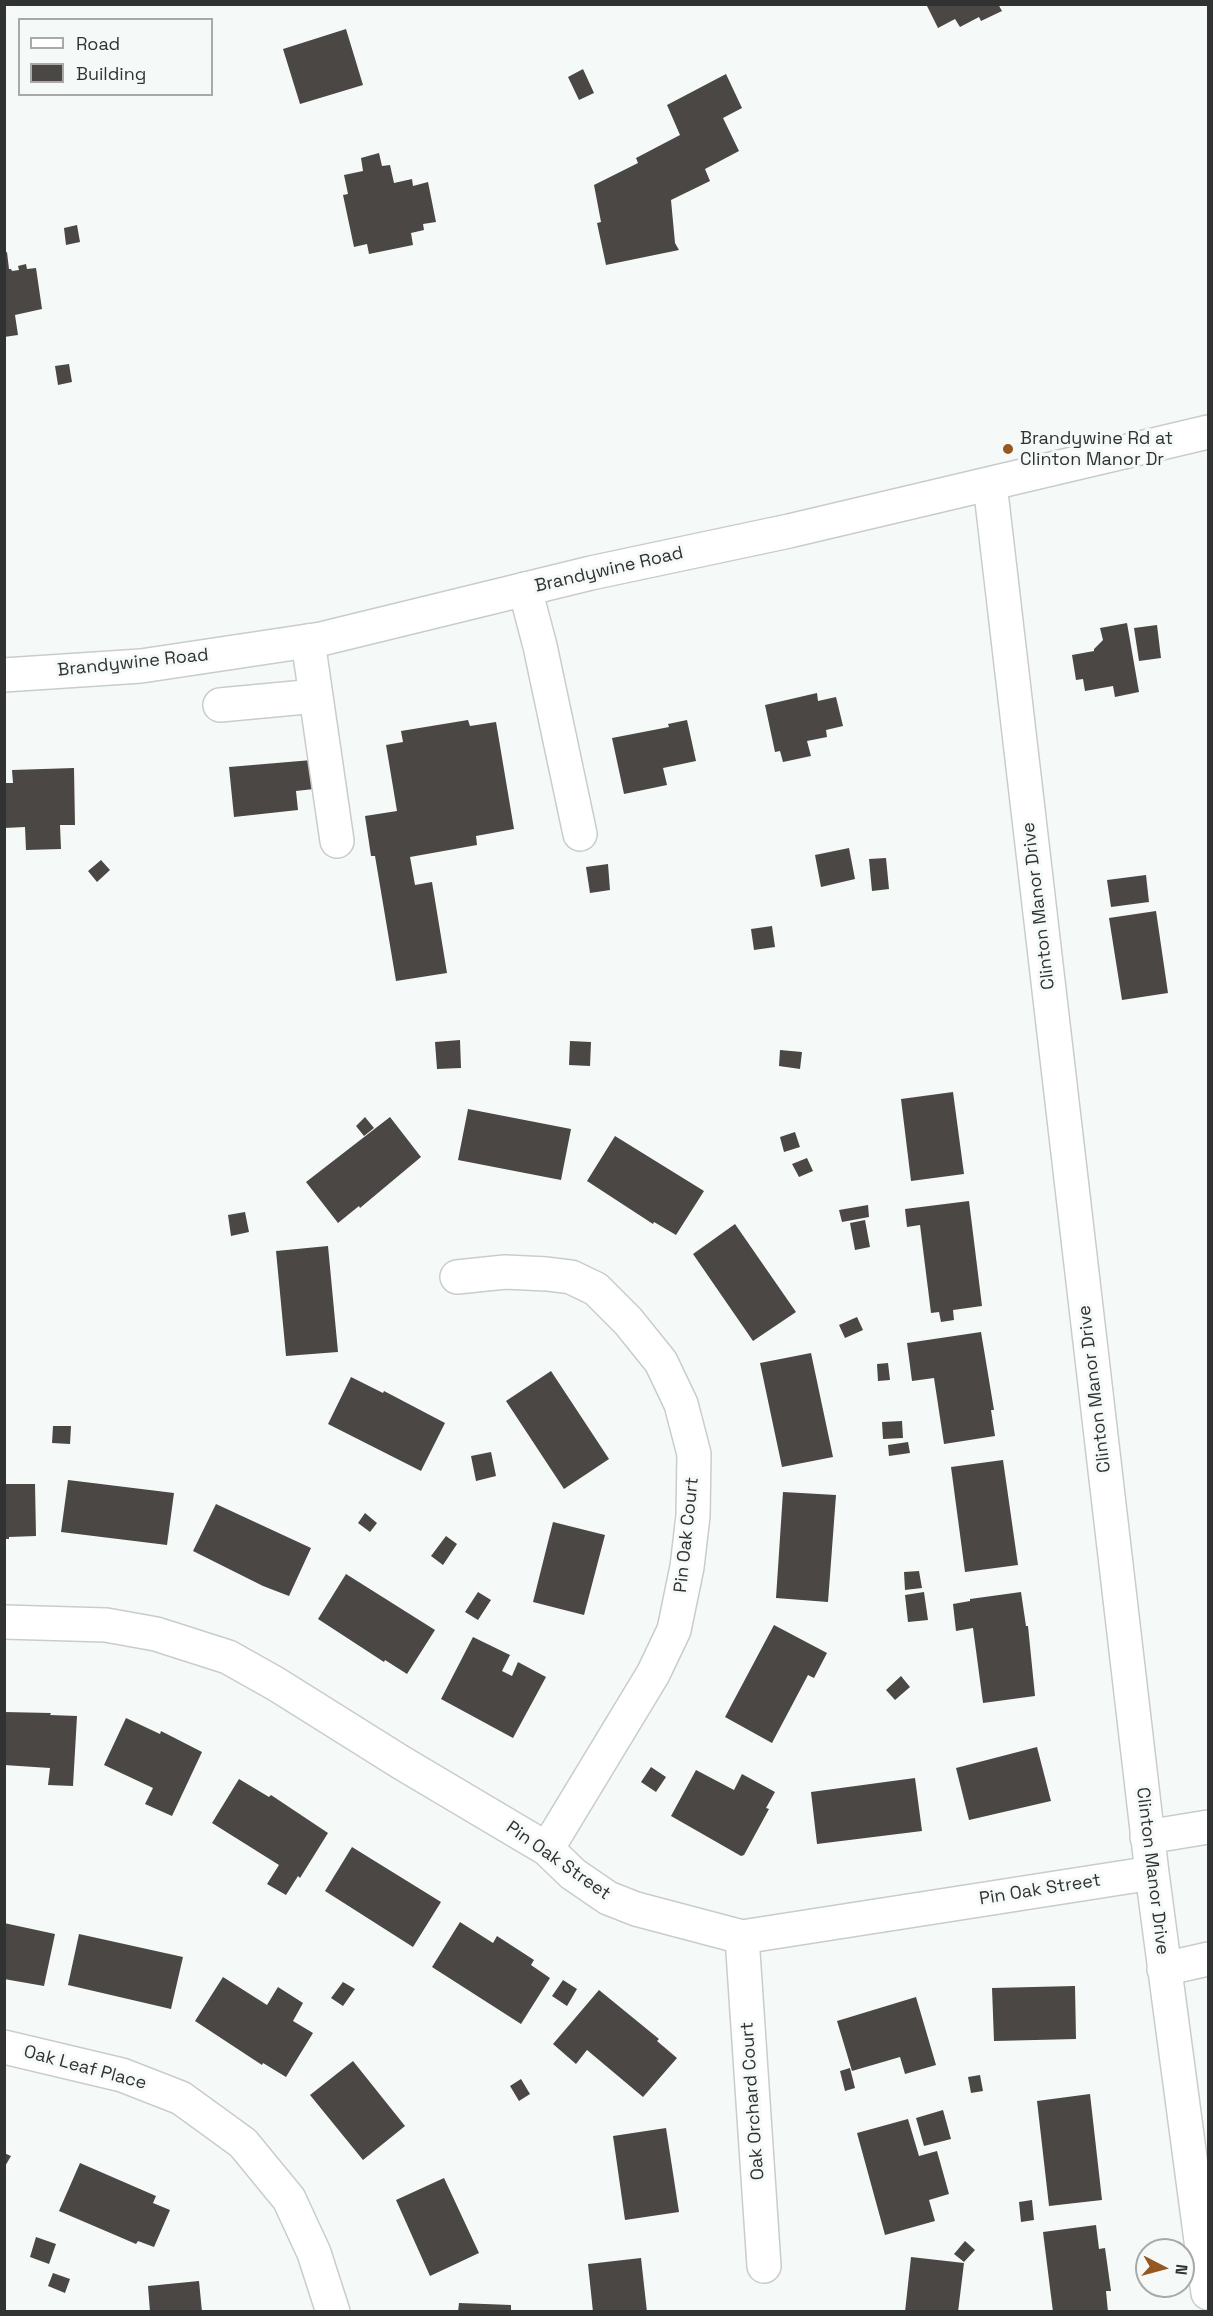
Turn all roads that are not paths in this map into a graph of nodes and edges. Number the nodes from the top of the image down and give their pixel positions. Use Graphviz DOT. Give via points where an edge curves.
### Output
graph roads {
  1 [pos="1209,432"];
  2 [pos="990,484"];
  3 [pos="525,589"];
  4 [pos="308,641"];
  5 [pos="4,675"];
  6 [pos="316,696"];
  7 [pos="220,705"];
  8 [pos="580,834"];
  9 [pos="337,841"];
  10 [pos="457,1277"];
  11 [pos="4,1622"];
  12 [pos="1209,1827"];
  13 [pos="1147,1837"];
  14 [pos="547,1849"];
  15 [pos="1152,1873"];
  16 [pos="742,1937"];
  17 [pos="1209,1959"];
  18 [pos="1164,1969"];
  19 [pos="4,2047"];
  20 [pos="764,2266"];
  21 [pos="1209,2293"];
  22 [pos="333,2312"];
  1 -- 2 [label="street, Brandywine Road"];
  2 -- 3 [label="street, Brandywine Road"];
  2 -- 13 [label="street, Clinton Manor Drive"];
  3 -- 4 [label="street, Brandywine Road"];
  3 -- 8 [label="street"];
  4 -- 5 [label="street, Brandywine Road" via="141,666"];
  4 -- 6 [label="street"];
  6 -- 7 [label="street"];
  6 -- 9 [label="street"];
  10 -- 14 [label="street, Pin Oak Court" via="505,1272 571,1277 596,1289 661,1362 681,1404 694,1454 693,1516 674,1630 653,1674"];
  11 -- 14 [label="street, Pin Oak Street" via="106,1625 156,1634 228,1657"];
  12 -- 13 [label="street"];
  13 -- 15 [label="street, Clinton Manor Drive"];
  14 -- 16 [label="street, Pin Oak Street" via="573,1874 608,1898"];
  15 -- 16 [label="street, Pin Oak Street"];
  15 -- 18 [label="street, Clinton Manor Drive"];
  16 -- 20 [label="street, Oak Orchard Court"];
  17 -- 18 [label="street"];
  18 -- 21 [label="street, Clinton Manor Drive"];
  19 -- 22 [label="street, Oak Leaf Place" via="122,2075 181,2098 243,2143 289,2199 314,2253"];
}
